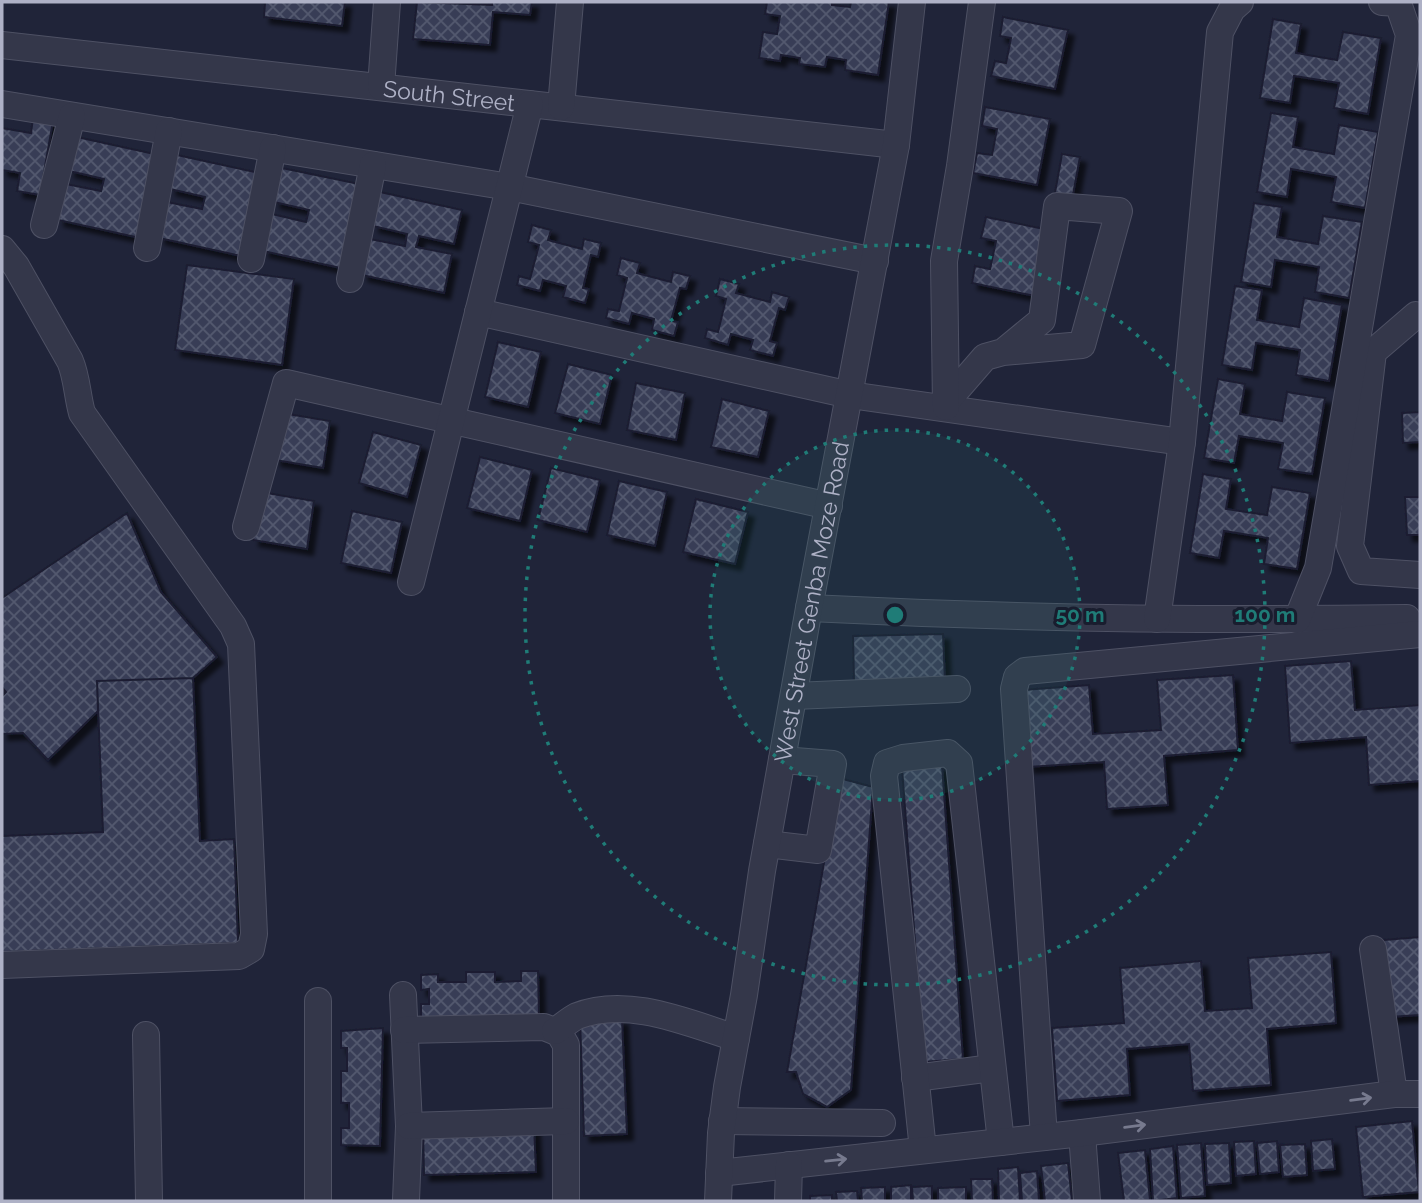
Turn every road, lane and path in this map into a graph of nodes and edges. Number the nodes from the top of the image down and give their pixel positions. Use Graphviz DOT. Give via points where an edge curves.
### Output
graph roads {
  1 [pos="387,2"];
  2 [pos="570,2"];
  3 [pos="912,2"];
  4 [pos="982,2"];
  5 [pos="1240,2"];
  6 [pos="1382,2"];
  7 [pos="2,44"];
  8 [pos="381,87"];
  9 [pos="2,104"];
  10 [pos="530,104"];
  11 [pos="561,107"];
  12 [pos="72,116"];
  13 [pos="169,131"];
  14 [pos="896,145"];
  15 [pos="273,148"];
  16 [pos="373,165"];
  17 [pos="509,187"];
  18 [pos="44,225"];
  19 [pos="147,248"];
  20 [pos="2,249"];
  21 [pos="251,259"];
  22 [pos="875,261"];
  23 [pos="350,279"];
  24 [pos="478,312"];
  25 [pos="1420,316"];
  26 [pos="1003,352"];
  27 [pos="850,395"];
  28 [pos="946,405"];
  29 [pos="451,420"];
  30 [pos="1182,442"];
  31 [pos="829,506"];
  32 [pos="246,527"];
  33 [pos="1420,575"];
  34 [pos="411,582"];
  35 [pos="809,608"];
  36 [pos="1157,619"];
  37 [pos="1297,620"];
  38 [pos="1413,626"];
  39 [pos="957,689"];
  40 [pos="794,696"];
  41 [pos="782,760"];
  42 [pos="767,844"];
  43 [pos="1373,949"];
  44 [pos="2,965"];
  45 [pos="403,995"];
  46 [pos="318,1001"];
  47 [pos="404,1030"];
  48 [pos="555,1031"];
  49 [pos="146,1035"];
  50 [pos="736,1038"];
  51 [pos="992,1068"];
  52 [pos="915,1078"];
  53 [pos="1413,1099"];
  54 [pos="566,1121"];
  55 [pos="722,1121"];
  56 [pos="882,1123"];
  57 [pos="409,1126"];
  58 [pos="1082,1133"];
  59 [pos="1044,1137"];
  60 [pos="1001,1142"];
  61 [pos="923,1150"];
  62 [pos="789,1165"];
  63 [pos="719,1173"];
  64 [pos="149,1201"];
  65 [pos="318,1201"];
  66 [pos="406,1201"];
  67 [pos="566,1201"];
  68 [pos="718,1201"];
  69 [pos="788,1201"];
  70 [pos="1087,1201"];
  1 -- 8 [label="street"];
  2 -- 11 [label="street"];
  3 -- 14 [label="street, West Street Genba Moze Road"];
  4 -- 28 [label="street" via="944,261"];
  5 -- 30 [label="street" via="1220,32"];
  6 -- 37 [label="street" via="1398,4 1409,35 1318,568"];
  7 -- 8 [label="street, South Street"];
  8 -- 10 [label="street, South Street"];
  9 -- 12 [label="street"];
  10 -- 11 [label="street, South Street"];
  10 -- 17 [label="street"];
  11 -- 14 [label="street, South Street"];
  12 -- 13 [label="street"];
  12 -- 18 [label="street"];
  13 -- 15 [label="street"];
  13 -- 19 [label="street"];
  14 -- 22 [label="street, West Street Genba Moze Road"];
  15 -- 16 [label="street"];
  15 -- 21 [label="street"];
  16 -- 17 [label="street"];
  16 -- 23 [label="street"];
  17 -- 22 [label="street"];
  17 -- 24 [label="street"];
  20 -- 44 [label="street" via="16,265 70,360 82,413 233,625 241,643 254,934 251,949 239,956"];
  22 -- 27 [label="street, West Street Genba Moze Road"];
  24 -- 27 [label="street"];
  24 -- 29 [label="street"];
  25 -- 33 [label="street" via="1373,352 1350,547 1360,571"];
  26 -- 26 [label="street" via="1042,320 1057,206 1119,211 1082,345"];
  26 -- 28 [label="street" via="985,357"];
  27 -- 28 [label="street"];
  27 -- 31 [label="street, West Street Genba Moze Road"];
  28 -- 30 [label="street"];
  29 -- 31 [label="street"];
  29 -- 32 [label="street" via="286,383"];
  29 -- 34 [label="street"];
  30 -- 36 [label="street"];
  31 -- 35 [label="street, West Street Genba Moze Road"];
  35 -- 36 [label="street"];
  35 -- 40 [label="street, West Street Genba Moze Road"];
  36 -- 37 [label="street"];
  37 -- 38 [label="street"];
  38 -- 59 [label="street" via="1025,671 1017,677 1014,690"];
  39 -- 40 [label="street"];
  40 -- 41 [label="street, West Street Genba Moze Road"];
  41 -- 42 [label="street, West Street Genba Moze Road"];
  41 -- 42 [label="street" via="833,764 818,850"];
  42 -- 50 [label="street, West Street Genba Moze Road"];
  43 -- 53 [label="street"];
  45 -- 47 [label="street"];
  46 -- 65 [label="street"];
  47 -- 48 [label="street" via="544,1027"];
  47 -- 57 [label="street"];
  48 -- 50 [label="street" via="577,1017 604,1010 640,1011"];
  48 -- 54 [label="street" via="566,1045"];
  49 -- 64 [label="street"];
  50 -- 55 [label="street, West Street Genba Moze Road"];
  51 -- 52 [label="street"];
  51 -- 52 [label="street" via="959,763 948,753 903,758 887,763 884,776"];
  51 -- 60 [label="street"];
  52 -- 61 [label="street"];
  58 -- 53 [label="street, one-way"];
  54 -- 57 [label="street"];
  54 -- 67 [label="street"];
  55 -- 56 [label="street"];
  55 -- 63 [label="street, West Street Genba Moze Road"];
  57 -- 66 [label="street"];
  58 -- 59 [label="street"];
  58 -- 70 [label="street"];
  59 -- 60 [label="street"];
  60 -- 61 [label="street"];
  62 -- 61 [label="street, one-way"];
  62 -- 63 [label="street"];
  62 -- 69 [label="street"];
  63 -- 68 [label="street, West Street Genba Moze Road"];
}
